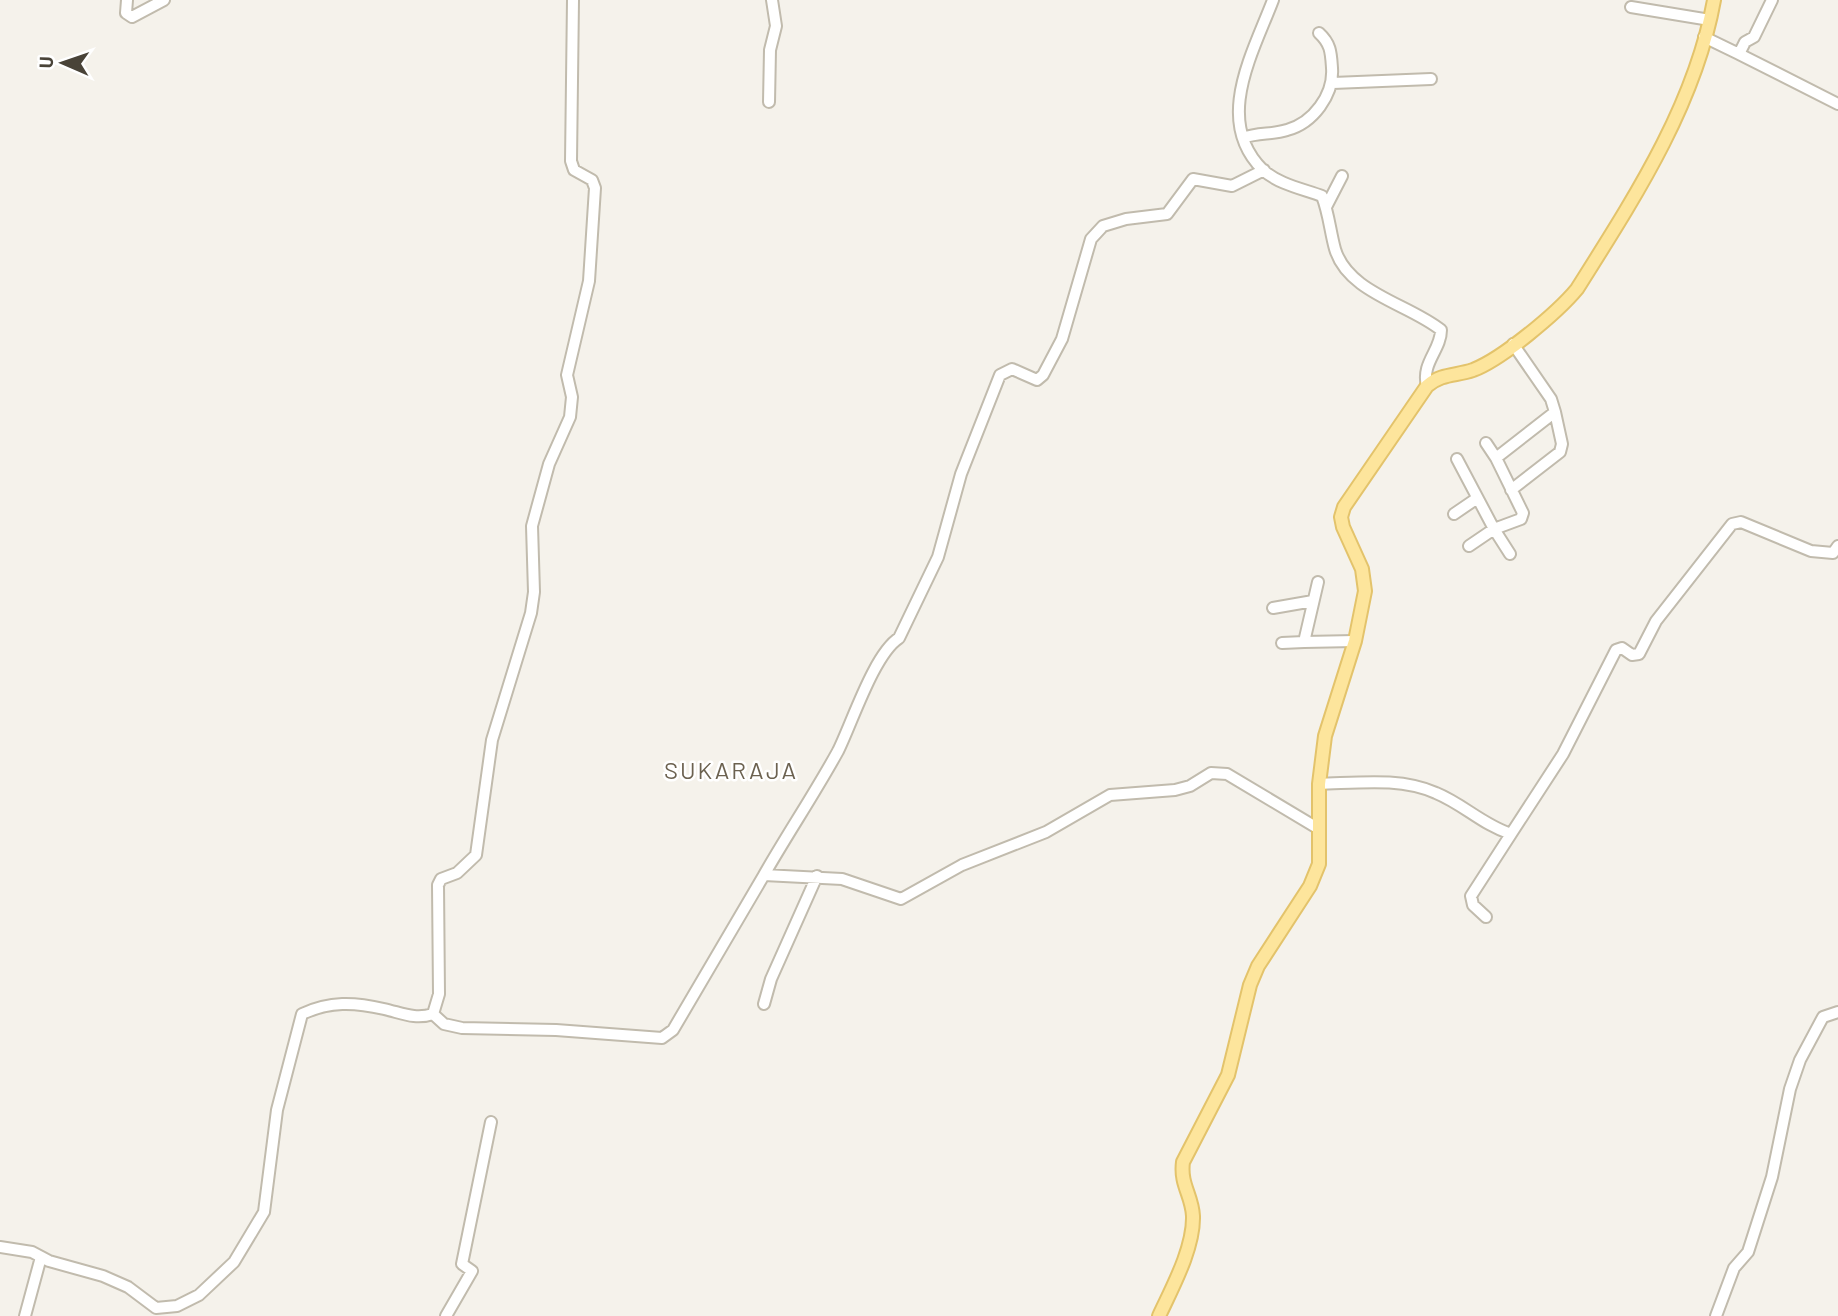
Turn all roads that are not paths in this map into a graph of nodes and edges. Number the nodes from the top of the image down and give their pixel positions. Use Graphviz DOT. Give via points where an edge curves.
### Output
graph roads {
  1 [pos="127,0"];
  2 [pos="163,0"];
  3 [pos="573,0"];
  4 [pos="772,0"];
  5 [pos="1273,0"];
  6 [pos="1714,0"];
  7 [pos="1772,0"];
  8 [pos="1631,7"];
  9 [pos="1710,20"];
  10 [pos="1319,33"];
  11 [pos="1704,37"];
  12 [pos="1739,54"];
  13 [pos="1431,79"];
  14 [pos="1333,83"];
  15 [pos="769,102"];
  16 [pos="1838,104"];
  17 [pos="1243,138"];
  18 [pos="1264,170"];
  19 [pos="1342,176"];
  20 [pos="1326,207"];
  21 [pos="1513,344"];
  22 [pos="1427,386"];
  23 [pos="1555,412"];
  24 [pos="1486,443"];
  25 [pos="1496,458"];
  26 [pos="1457,459"];
  27 [pos="1511,490"];
  28 [pos="1476,499"];
  29 [pos="1454,514"];
  30 [pos="1494,529"];
  31 [pos="1469,546"];
  32 [pos="1838,548"];
  33 [pos="1510,554"];
  34 [pos="1318,582"];
  35 [pos="1313,601"];
  36 [pos="1273,608"];
  37 [pos="1355,641"];
  38 [pos="1304,642"];
  39 [pos="1282,643"];
  40 [pos="1319,785"];
  41 [pos="1319,829"];
  42 [pos="1511,834"];
  43 [pos="764,875"];
  44 [pos="817,876"];
  45 [pos="1486,917"];
  46 [pos="764,1004"];
  47 [pos="1838,1012"];
  48 [pos="433,1014"];
  49 [pos="491,1122"];
  50 [pos="0,1247"];
  51 [pos="41,1257"];
  52 [pos="25,1316"];
  53 [pos="446,1316"];
  54 [pos="1159,1316"];
  55 [pos="1716,1316"];
  1 -- 2 [label="street" via="126,13 132,17"];
  3 -- 48 [label="street" via="571,161 574,170 592,180 595,188 589,281 567,375 570,417 549,464 532,526 534,592 492,740 476,855 438,885 439,994"];
  4 -- 15 [label="street" via="776,26 770,50"];
  5 -- 17 [label="street" via="1242,86 1238,125"];
  6 -- 9 [label="main road"];
  7 -- 12 [label="street" via="1754,37"];
  8 -- 9 [label="street"];
  9 -- 11 [label="main road"];
  10 -- 14 [label="street" via="1330,47"];
  11 -- 12 [label="street"];
  11 -- 21 [label="main road" via="1658,156 1607,242 1564,305"];
  12 -- 16 [label="street"];
  13 -- 14 [label="street"];
  14 -- 17 [label="street" via="1321,105 1299,125"];
  17 -- 18 [label="street"];
  18 -- 20 [label="street" via="1322,196"];
  18 -- 43 [label="street" via="1232,186 1194,179 1167,214 1103,226 1091,239 1062,339 1037,380 1012,369 1000,375 961,474 938,556 899,638 890,645 833,759"];
  19 -- 20 [label="street"];
  20 -- 22 [label="street" via="1335,250 1345,267 1360,282 1441,330 1441,340 1424,375"];
  21 -- 22 [label="main road" via="1472,370 1449,373"];
  21 -- 23 [label="street"];
  22 -- 37 [label="main road" via="1341,517 1364,578"];
  23 -- 25 [label="street"];
  23 -- 27 [label="street" via="1560,452"];
  24 -- 25 [label="street"];
  25 -- 27 [label="street"];
  26 -- 28 [label="street"];
  27 -- 30 [label="street" via="1522,516"];
  28 -- 29 [label="street"];
  28 -- 30 [label="street"];
  30 -- 31 [label="street"];
  30 -- 33 [label="street"];
  32 -- 42 [label="street" via="1833,553 1815,552 1741,522 1732,524 1654,623 1639,654 1616,650 1563,754"];
  34 -- 35 [label="street"];
  35 -- 36 [label="street"];
  35 -- 38 [label="street"];
  37 -- 38 [label="street"];
  37 -- 40 [label="main road" via="1325,736"];
  38 -- 39 [label="street"];
  40 -- 41 [label="main road"];
  40 -- 42 [label="street" via="1400,783 1437,793"];
  41 -- 44 [label="street" via="1218,772 1175,790 1110,795 1046,832 962,865 901,899 842,879"];
  41 -- 54 [label="main road" via="1322,849 1316,874 1258,966 1228,1075 1184,1162 1181,1176 1193,1214 1189,1239"];
  42 -- 45 [label="street" via="1471,896 1473,905"];
  43 -- 44 [label="street"];
  43 -- 48 [label="street" via="673,1030 662,1038 462,1028 444,1024"];
  44 -- 46 [label="street"];
  47 -- 55 [label="street" via="1825,1015 1800,1060 1761,1215"];
  48 -- 51 [label="street" via="410,1017 343,1002 302,1014 277,1110 264,1212 234,1262 199,1295 177,1306 156,1308 128,1287"];
  49 -- 53 [label="street" via="462,1264 472,1271"];
  50 -- 51 [label="street"];
  51 -- 52 [label="street"];
}
